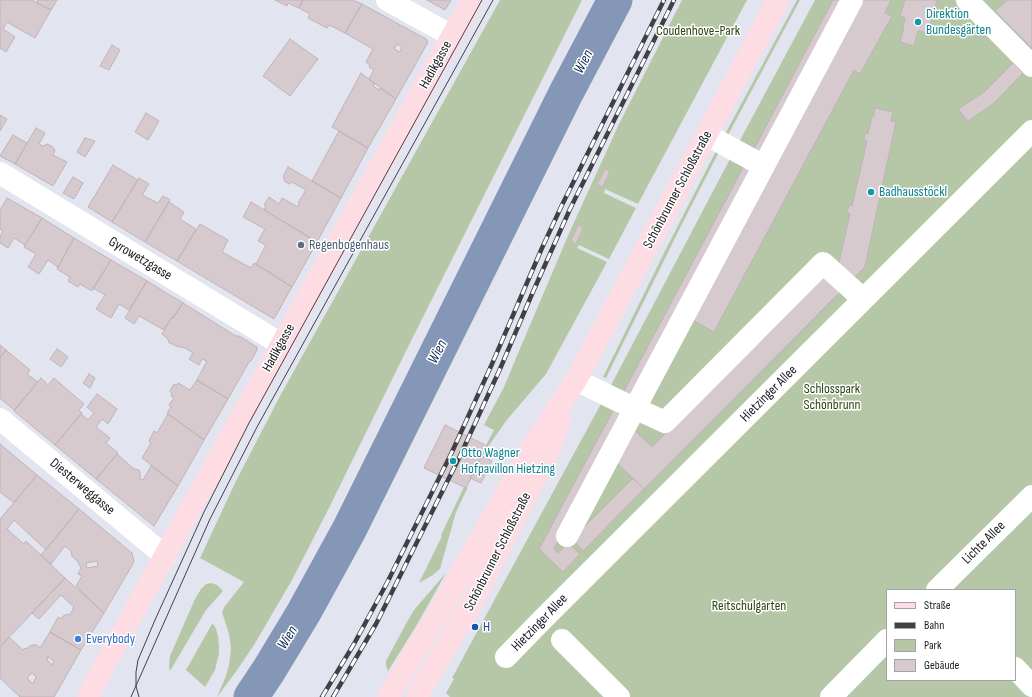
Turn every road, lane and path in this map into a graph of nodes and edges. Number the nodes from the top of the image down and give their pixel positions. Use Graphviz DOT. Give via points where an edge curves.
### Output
graph roads {
  1 [pos="387,0"];
  2 [pos="472,0"];
  3 [pos="778,0"];
  4 [pos="852,0"];
  5 [pos="968,0"];
  6 [pos="452,36"];
  7 [pos="1032,66"];
  8 [pos="1032,131"];
  9 [pos="707,135"];
  10 [pos="764,166"];
  11 [pos="0,173"];
  12 [pos="863,299"];
  13 [pos="281,344"];
  14 [pos="576,380"];
  15 [pos="636,408"];
  16 [pos="0,419"];
  17 [pos="1032,496"];
  18 [pos="567,536"];
  19 [pos="165,556"];
  20 [pos="938,589"];
  21 [pos="562,640"];
  22 [pos="886,641"];
  23 [pos="506,657"];
  24 [pos="1016,669"];
  25 [pos="1032,686"];
  26 [pos="88,697"];
  27 [pos="388,697"];
  28 [pos="418,697"];
  29 [pos="619,697"];
  30 [pos="830,697"];
  1 -- 6 [label="street"];
  2 -- 6 [label="main road, Hadikgasse"];
  3 -- 9 [label="main road, Schönbrunner Schloßstraße"];
  4 -- 10 [label="street"];
  5 -- 7 [label="street"];
  6 -- 13 [label="main road, Hadikgasse"];
  8 -- 12 [label="street, Hietzinger Allee"];
  9 -- 10 [label="street"];
  9 -- 14 [label="main road, Schönbrunner Schloßstraße"];
  10 -- 15 [label="street"];
  11 -- 13 [label="street, Gyrowetzgasse"];
  12 -- 15 [label="street" via="823,263 665,422"];
  12 -- 23 [label="street, Hietzinger Allee"];
  13 -- 19 [label="main road, Hadikgasse"];
  14 -- 15 [label="street"];
  14 -- 27 [label="main road, Schönbrunner Schloßstraße" via="534,444"];
  14 -- 28 [label="main road, Schönbrunner Schloßstraße" via="548,453 526,498 472,604"];
  15 -- 18 [label="street"];
  16 -- 19 [label="street, Diesterweggasse"];
  17 -- 20 [label="street, Lichte Allee"];
  19 -- 26 [label="main road, Hadikgasse"];
  21 -- 29 [label="street"];
  22 -- 30 [label="street"];
  24 -- 25 [label="street"];
}
